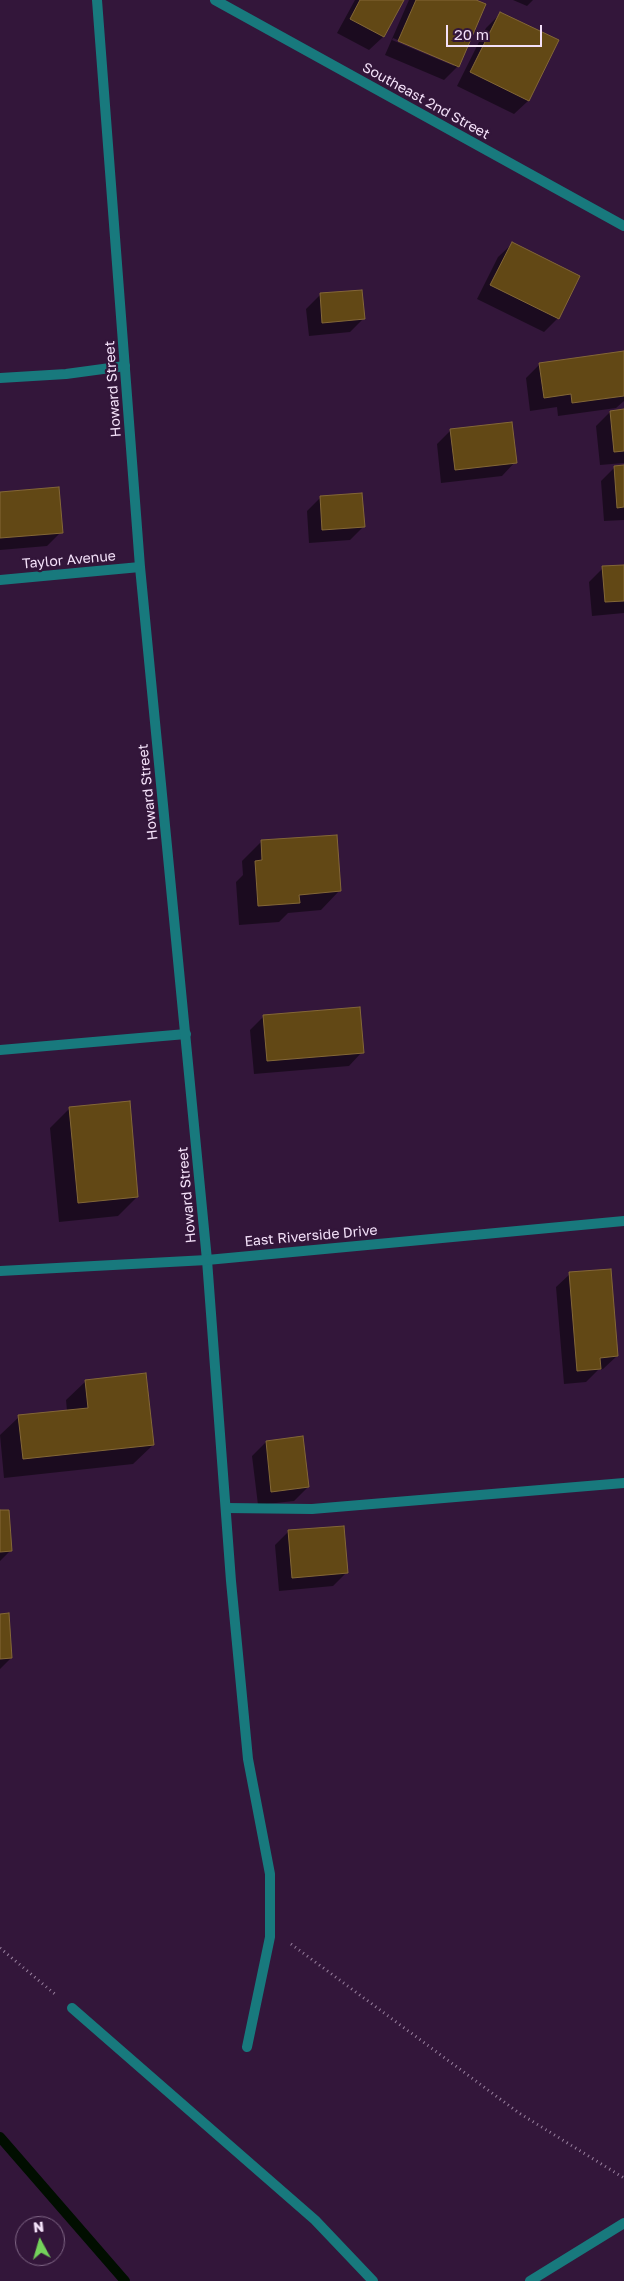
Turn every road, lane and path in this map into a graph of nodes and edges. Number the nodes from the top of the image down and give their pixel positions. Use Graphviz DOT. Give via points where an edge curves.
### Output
graph roads {
  1 [pos="97,0"];
  2 [pos="215,0"];
  3 [pos="624,226"];
  4 [pos="125,366"];
  5 [pos="0,378"];
  6 [pos="140,566"];
  7 [pos="0,580"];
  8 [pos="186,1034"];
  9 [pos="0,1050"];
  10 [pos="624,1221"];
  11 [pos="207,1260"];
  12 [pos="0,1271"];
  13 [pos="624,1483"];
  14 [pos="226,1508"];
  15 [pos="270,1928"];
  16 [pos="0,1948"];
  17 [pos="72,2008"];
  18 [pos="247,2047"];
  19 [pos="624,2178"];
  20 [pos="624,2224"];
  21 [pos="374,2281"];
  22 [pos="530,2281"];
  1 -- 4 [label="street, Howard Street"];
  2 -- 3 [label="street, Southeast 2nd Street"];
  4 -- 5 [label="street"];
  4 -- 6 [label="street, Howard Street"];
  6 -- 7 [label="street, Taylor Avenue"];
  6 -- 8 [label="street, Howard Street"];
  8 -- 9 [label="street"];
  8 -- 11 [label="street, Howard Street"];
  10 -- 11 [label="street, East Riverside Drive"];
  11 -- 12 [label="street, East Riverside Drive"];
  11 -- 14 [label="street, Howard Street"];
  13 -- 14 [label="street" via="312,1509"];
  14 -- 15 [label="street, Howard Street" via="248,1759 270,1874"];
  15 -- 18 [label="street, Howard Street"];
  15 -- 19 [label="path" via="519,2112"];
  16 -- 17 [label="path"];
  17 -- 21 [label="street" via="316,2220"];
  20 -- 22 [label="street"];
}
